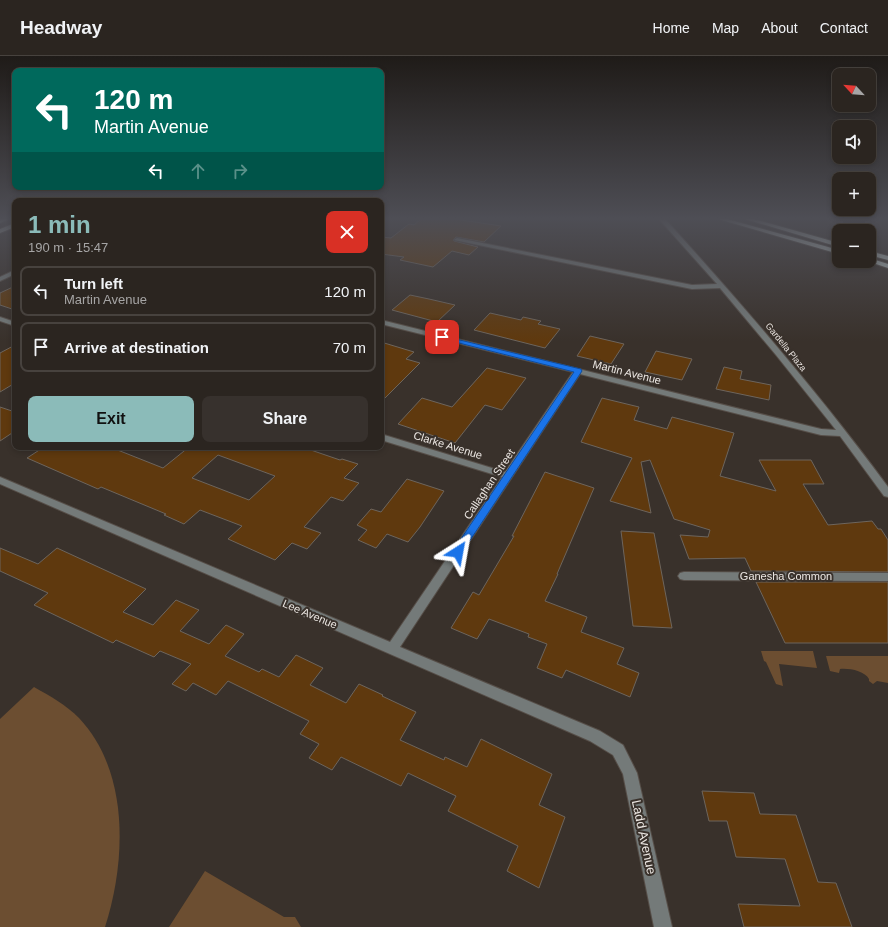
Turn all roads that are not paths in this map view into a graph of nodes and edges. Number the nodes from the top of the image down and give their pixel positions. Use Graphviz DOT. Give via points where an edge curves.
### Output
graph roads {
  1 [pos="555,260"];
  2 [pos="699,260"];
  3 [pos="876,262"];
  4 [pos="888,266"];
  5 [pos="12,273"];
  6 [pos="0,279"];
  7 [pos="723,286"];
  8 [pos="0,319"];
  9 [pos="12,323"];
  10 [pos="384,323"];
  11 [pos="578,371"];
  12 [pos="844,433"];
  13 [pos="384,438"];
  14 [pos="508,476"];
  15 [pos="0,480"];
  16 [pos="888,494"];
  17 [pos="684,576"];
  18 [pos="888,577"];
  19 [pos="392,649"];
  20 [pos="618,750"];
  21 [pos="663,927"];
  1 -- 7 [label="street" via="692,287"];
  2 -- 7 [label="street, Gardella Plaza"];
  3 -- 4 [label="main road"];
  5 -- 6 [label="street"];
  7 -- 12 [label="street, Gardella Plaza"];
  8 -- 9 [label="street"];
  10 -- 11 [label="street, Martin Avenue"];
  11 -- 12 [label="street, Martin Avenue" via="821,432"];
  11 -- 14 [label="street, Callaghan Street"];
  12 -- 16 [label="street, Gardella Plaza"];
  13 -- 14 [label="street, Clarke Avenue"];
  14 -- 19 [label="street, Callaghan Street"];
  15 -- 19 [label="street, Lee Avenue"];
  17 -- 18 [label="street, Ganesha Common"];
  19 -- 20 [label="street, Lee Avenue" via="596,736"];
  20 -- 21 [label="street, Ladd Avenue" via="630,772"];
}
